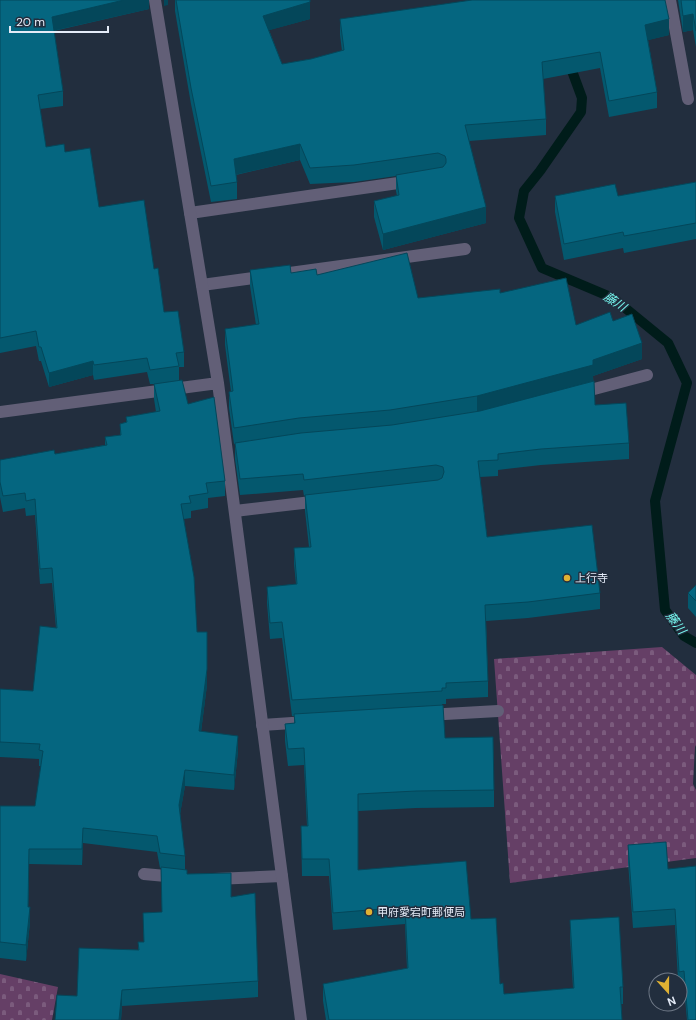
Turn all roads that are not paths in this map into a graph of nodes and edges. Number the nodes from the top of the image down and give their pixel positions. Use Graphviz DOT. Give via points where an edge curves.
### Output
graph roads {
  1 [pos="158,0"];
  2 [pos="670,0"];
  3 [pos="688,99"];
  4 [pos="423,179"];
  5 [pos="190,213"];
  6 [pos="465,248"];
  7 [pos="202,285"];
  8 [pos="647,375"];
  9 [pos="218,383"];
  10 [pos="571,395"];
  11 [pos="0,412"];
  12 [pos="242,450"];
  13 [pos="227,452"];
  14 [pos="328,500"];
  15 [pos="235,511"];
  16 [pos="498,711"];
  17 [pos="412,716"];
  18 [pos="317,722"];
  19 [pos="262,725"];
  20 [pos="144,874"];
  21 [pos="282,876"];
  22 [pos="186,878"];
  23 [pos="200,880"];
  24 [pos="301,1020"];
  1 -- 5 [label="street"];
  2 -- 3 [label="street"];
  4 -- 5 [label="street"];
  5 -- 7 [label="street"];
  6 -- 7 [label="street"];
  7 -- 9 [label="street"];
  8 -- 10 [label="street"];
  9 -- 11 [label="street"];
  9 -- 13 [label="street"];
  12 -- 13 [label="street"];
  13 -- 15 [label="street"];
  14 -- 15 [label="street"];
  15 -- 19 [label="street"];
  16 -- 17 [label="street"];
  18 -- 19 [label="street"];
  19 -- 21 [label="street"];
  20 -- 22 [label="street"];
  21 -- 23 [label="street"];
  21 -- 24 [label="street"];
}
